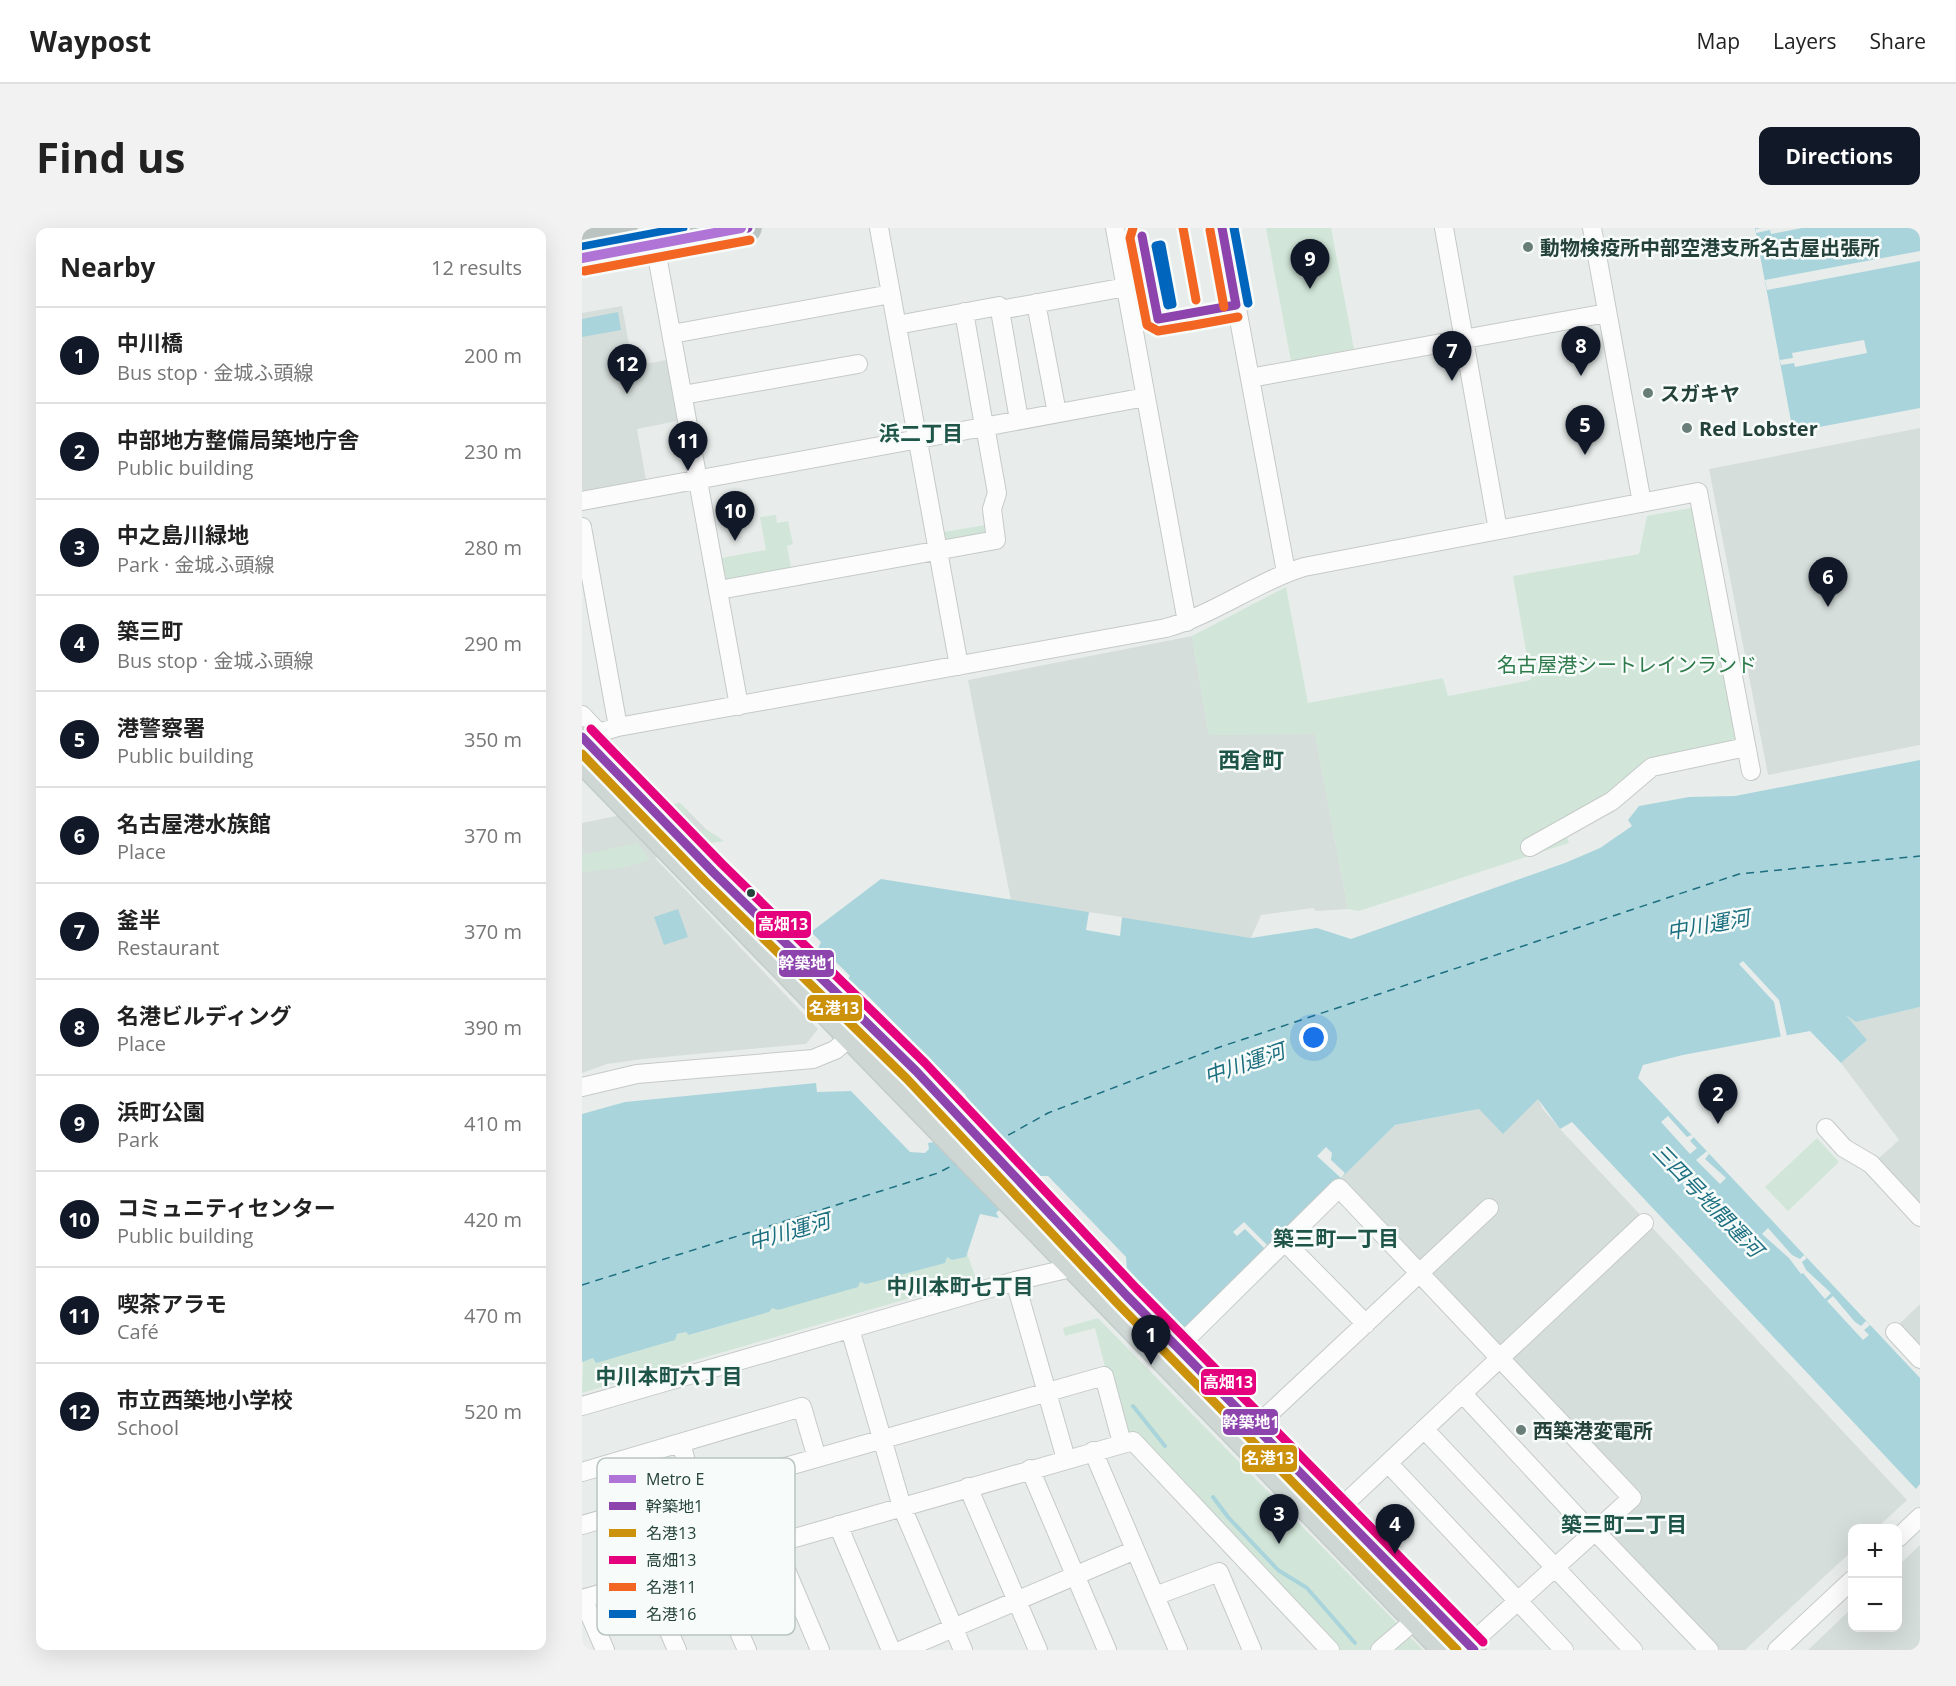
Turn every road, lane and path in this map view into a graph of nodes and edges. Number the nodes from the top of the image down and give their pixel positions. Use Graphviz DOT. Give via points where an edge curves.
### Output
graph roads {
  1 [pos="624,228"];
  2 [pos="748,228"];
  3 [pos="879,228"];
  4 [pos="1115,228"];
  5 [pos="1222,228"];
  6 [pos="1444,228"];
  7 [pos="1592,228"];
  8 [pos="582,236"];
  9 [pos="654,237"];
  10 [pos="582,259"];
  11 [pos="1126,287"];
  12 [pos="891,294"];
  13 [pos="1036,303"];
  14 [pos="1000,309"];
  15 [pos="964,312"];
  16 [pos="1607,313"];
  17 [pos="897,325"];
  18 [pos="672,334"];
  19 [pos="1464,339"];
  20 [pos="858,364"];
  21 [pos="1250,378"];
  22 [pos="683,395"];
  23 [pos="1146,397"];
  24 [pos="1057,413"];
  25 [pos="1019,420"];
  26 [pos="985,426"];
  27 [pos="917,438"];
  28 [pos="698,479"];
  29 [pos="582,501"];
  30 [pos="1642,502"];
  31 [pos="582,527"];
  32 [pos="1498,530"];
  33 [pos="938,551"];
  34 [pos="1286,573"];
  35 [pos="719,590"];
  36 [pos="1187,622"];
  37 [pos="959,666"];
  38 [pos="740,706"];
  39 [pos="582,715"];
  40 [pos="618,727"];
  41 [pos="588,736"];
  42 [pos="1746,747"];
  43 [pos="582,762"];
  44 [pos="1751,771"];
  45 [pos="1530,847"];
  46 [pos="706,879"];
  47 [pos="858,1031"];
  48 [pos="582,1087"];
  49 [pos="1826,1128"];
  50 [pos="1489,1208"];
  51 [pos="1920,1217"];
  52 [pos="1644,1223"];
  53 [pos="1051,1231"];
  54 [pos="1285,1242"];
  55 [pos="1081,1263"];
  56 [pos="1420,1274"];
  57 [pos="1015,1281"];
  58 [pos="1366,1324"];
  59 [pos="850,1329"];
  60 [pos="1895,1332"];
  61 [pos="1178,1347"];
  62 [pos="1500,1358"];
  63 [pos="1920,1359"];
  64 [pos="1047,1392"];
  65 [pos="1462,1393"];
  66 [pos="582,1406"];
  67 [pos="1255,1427"];
  68 [pos="1424,1429"];
  69 [pos="882,1439"];
  70 [pos="681,1443"];
  71 [pos="1122,1443"];
  72 [pos="1093,1451"];
  73 [pos="630,1458"];
  74 [pos="685,1458"];
  75 [pos="817,1458"];
  76 [pos="1066,1459"];
  77 [pos="1388,1463"];
  78 [pos="795,1464"];
  79 [pos="597,1468"];
  80 [pos="1030,1469"];
  81 [pos="582,1472"];
  82 [pos="968,1487"];
  83 [pos="902,1507"];
  84 [pos="1337,1511"];
  85 [pos="1917,1520"];
  86 [pos="597,1521"];
  87 [pos="582,1525"];
  88 [pos="838,1525"];
  89 [pos="1594,1532"];
  90 [pos="1902,1534"];
  91 [pos="795,1538"];
  92 [pos="1135,1550"];
  93 [pos="1238,1552"];
  94 [pos="1555,1566"];
  95 [pos="1219,1572"];
  96 [pos="1075,1575"];
  97 [pos="1848,1584"];
  98 [pos="795,1591"];
  99 [pos="597,1595"];
  100 [pos="1155,1596"];
  101 [pos="582,1599"];
  102 [pos="1017,1601"];
  103 [pos="1518,1601"];
  104 [pos="1414,1621"];
  105 [pos="954,1628"];
  106 [pos="597,1634"];
  107 [pos="598,1635"];
  108 [pos="670,1635"];
  109 [pos="741,1635"];
  110 [pos="1472,1648"];
  111 [pos="604,1650"];
  112 [pos="677,1650"];
  113 [pos="747,1650"];
  114 [pos="820,1650"];
  115 [pos="891,1650"];
  116 [pos="902,1650"];
  117 [pos="963,1650"];
  118 [pos="1038,1650"];
  119 [pos="1107,1650"];
  120 [pos="1178,1650"];
  121 [pos="1252,1650"];
  122 [pos="1330,1650"];
  123 [pos="1380,1650"];
  124 [pos="1443,1650"];
  125 [pos="1564,1650"];
  126 [pos="1633,1650"];
  127 [pos="1709,1650"];
  128 [pos="1777,1650"];
  1 -- 8 [label="highway"];
  2 -- 9 [label="highway"];
  3 -- 12 [label="street"];
  4 -- 11 [label="street"];
  5 -- 21 [label="street"];
  6 -- 19 [label="street"];
  7 -- 16 [label="street"];
  9 -- 10 [label="highway"];
  9 -- 18 [label="street"];
  11 -- 13 [label="street"];
  11 -- 23 [label="street"];
  12 -- 17 [label="street"];
  12 -- 18 [label="street"];
  13 -- 14 [label="street"];
  13 -- 24 [label="street"];
  14 -- 15 [label="street" via="999,306"];
  14 -- 25 [label="street"];
  15 -- 17 [label="street"];
  15 -- 26 [label="street"];
  16 -- 19 [label="street"];
  16 -- 30 [label="street"];
  17 -- 27 [label="street"];
  18 -- 22 [label="street"];
  19 -- 21 [label="street"];
  19 -- 32 [label="street"];
  20 -- 22 [label="street"];
  21 -- 34 [label="street"];
  22 -- 28 [label="street"];
  23 -- 24 [label="street"];
  23 -- 36 [label="street"];
  24 -- 25 [label="street"];
  25 -- 26 [label="street"];
  26 -- 27 [label="street"];
  26 -- 33 [label="street" via="997,493 992,509 996,540"];
  27 -- 28 [label="street"];
  27 -- 33 [label="street"];
  28 -- 29 [label="street"];
  28 -- 35 [label="street"];
  30 -- 32 [label="street"];
  30 -- 42 [label="street" via="1698,492"];
  31 -- 40 [label="street"];
  32 -- 34 [label="street"];
  33 -- 35 [label="street"];
  33 -- 37 [label="street"];
  34 -- 36 [label="street"];
  35 -- 38 [label="street"];
  36 -- 37 [label="street"];
  37 -- 38 [label="street"];
  38 -- 40 [label="street"];
  39 -- 41 [label="street"];
  40 -- 41 [label="street"];
  41 -- 46 [label="main road, bridge"];
  42 -- 44 [label="street"];
  42 -- 45 [label="street" via="1652,767 1612,801"];
  43 -- 46 [label="main road"];
  46 -- 47 [label="main road"];
  47 -- 48 [label="street" via="835,1050 813,1059 638,1074"];
  47 -- 53 [label="main road" via="897,1085"];
  47 -- 53 [label="main road" via="916,1071"];
  49 -- 51 [label="street" via="1844,1148 1871,1164"];
  50 -- 56 [label="street"];
  52 -- 62 [label="street"];
  53 -- 55 [label="main road"];
  54 -- 56 [label="street" via="1340,1188"];
  54 -- 58 [label="street"];
  54 -- 61 [label="street"];
  55 -- 57 [label="street"];
  55 -- 61 [label="main road"];
  55 -- 104 [label="main road"];
  56 -- 58 [label="street"];
  56 -- 62 [label="street"];
  57 -- 59 [label="street"];
  57 -- 64 [label="street"];
  58 -- 67 [label="street"];
  59 -- 66 [label="street"];
  59 -- 69 [label="street"];
  60 -- 63 [label="street"];
  61 -- 67 [label="main road"];
  62 -- 65 [label="street"];
  62 -- 89 [label="street" via="1632,1498"];
  64 -- 69 [label="street"];
  64 -- 71 [label="street" via="1104,1376"];
  64 -- 76 [label="street"];
  65 -- 68 [label="street"];
  65 -- 89 [label="street"];
  67 -- 84 [label="main road"];
  68 -- 77 [label="street"];
  68 -- 94 [label="street"];
  69 -- 75 [label="street"];
  69 -- 83 [label="street"];
  70 -- 73 [label="street"];
  70 -- 74 [label="street"];
  70 -- 75 [label="street" via="802,1407"];
  71 -- 72 [label="street"];
  71 -- 93 [label="street" via="1133,1441"];
  72 -- 76 [label="street"];
  72 -- 92 [label="street"];
  75 -- 78 [label="street"];
  76 -- 80 [label="street"];
  77 -- 84 [label="street"];
  77 -- 103 [label="street"];
  79 -- 81 [label="street"];
  80 -- 82 [label="street"];
  80 -- 96 [label="street"];
  82 -- 83 [label="street"];
  82 -- 102 [label="street"];
  83 -- 88 [label="street"];
  83 -- 105 [label="street"];
  84 -- 110 [label="main road"];
  85 -- 90 [label="street"];
  86 -- 87 [label="street"];
  88 -- 91 [label="street"];
  88 -- 115 [label="street"];
  89 -- 94 [label="street"];
  89 -- 127 [label="street"];
  92 -- 96 [label="street"];
  92 -- 100 [label="street"];
  93 -- 95 [label="street"];
  93 -- 122 [label="street"];
  94 -- 103 [label="street"];
  94 -- 126 [label="street"];
  95 -- 100 [label="street"];
  95 -- 121 [label="street"];
  96 -- 102 [label="street"];
  96 -- 119 [label="street"];
  97 -- 128 [label="street"];
  98 -- 114 [label="street"];
  99 -- 101 [label="street"];
  100 -- 120 [label="street"];
  101 -- 106 [label="street"];
  102 -- 105 [label="street"];
  102 -- 118 [label="street"];
  103 -- 110 [label="street"];
  103 -- 125 [label="street"];
  104 -- 123 [label="street"];
  104 -- 124 [label="main road"];
  105 -- 116 [label="street"];
  105 -- 117 [label="street"];
  107 -- 111 [label="street"];
  108 -- 112 [label="street"];
  109 -- 113 [label="street"];
}
